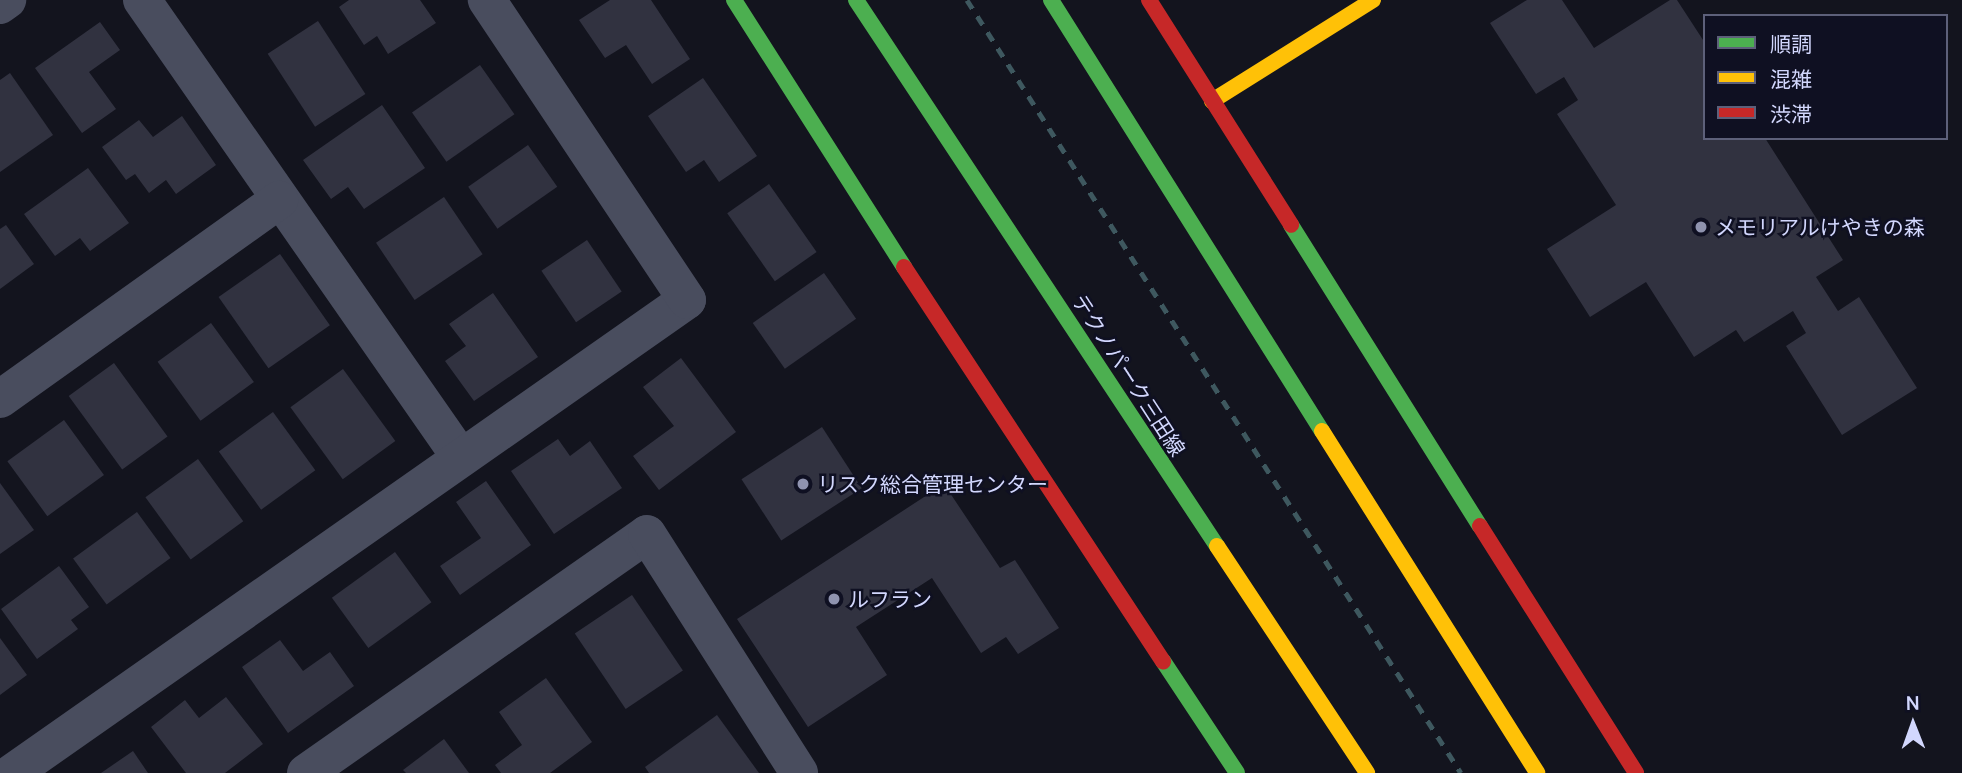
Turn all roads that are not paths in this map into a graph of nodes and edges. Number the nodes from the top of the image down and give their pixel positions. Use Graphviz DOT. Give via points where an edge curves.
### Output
graph roads {
  1 [pos="7,0"];
  2 [pos="142,0"];
  3 [pos="487,0"];
  4 [pos="734,0"];
  5 [pos="856,0"];
  6 [pos="1051,0"];
  7 [pos="1149,0"];
  8 [pos="1373,0"];
  9 [pos="0,5"];
  10 [pos="1212,101"];
  11 [pos="279,200"];
  12 [pos="0,399"];
  13 [pos="461,458"];
  14 [pos="12,773"];
  15 [pos="306,773"];
  16 [pos="799,773"];
  17 [pos="1237,773"];
  18 [pos="1367,773"];
  19 [pos="1537,773"];
  20 [pos="1636,773"];
  1 -- 9 [label="street"];
  2 -- 11 [label="street"];
  3 -- 13 [label="street" via="687,300"];
  4 -- 17 [label="main road" via="937,320"];
  5 -- 18 [label="main road, テクノパーク三田線"];
  6 -- 19 [label="main road"];
  7 -- 10 [label="main road"];
  8 -- 10 [label="main road"];
  10 -- 20 [label="main road"];
  11 -- 12 [label="street"];
  11 -- 13 [label="street"];
  13 -- 14 [label="street"];
  15 -- 16 [label="street" via="648,534"];
}
